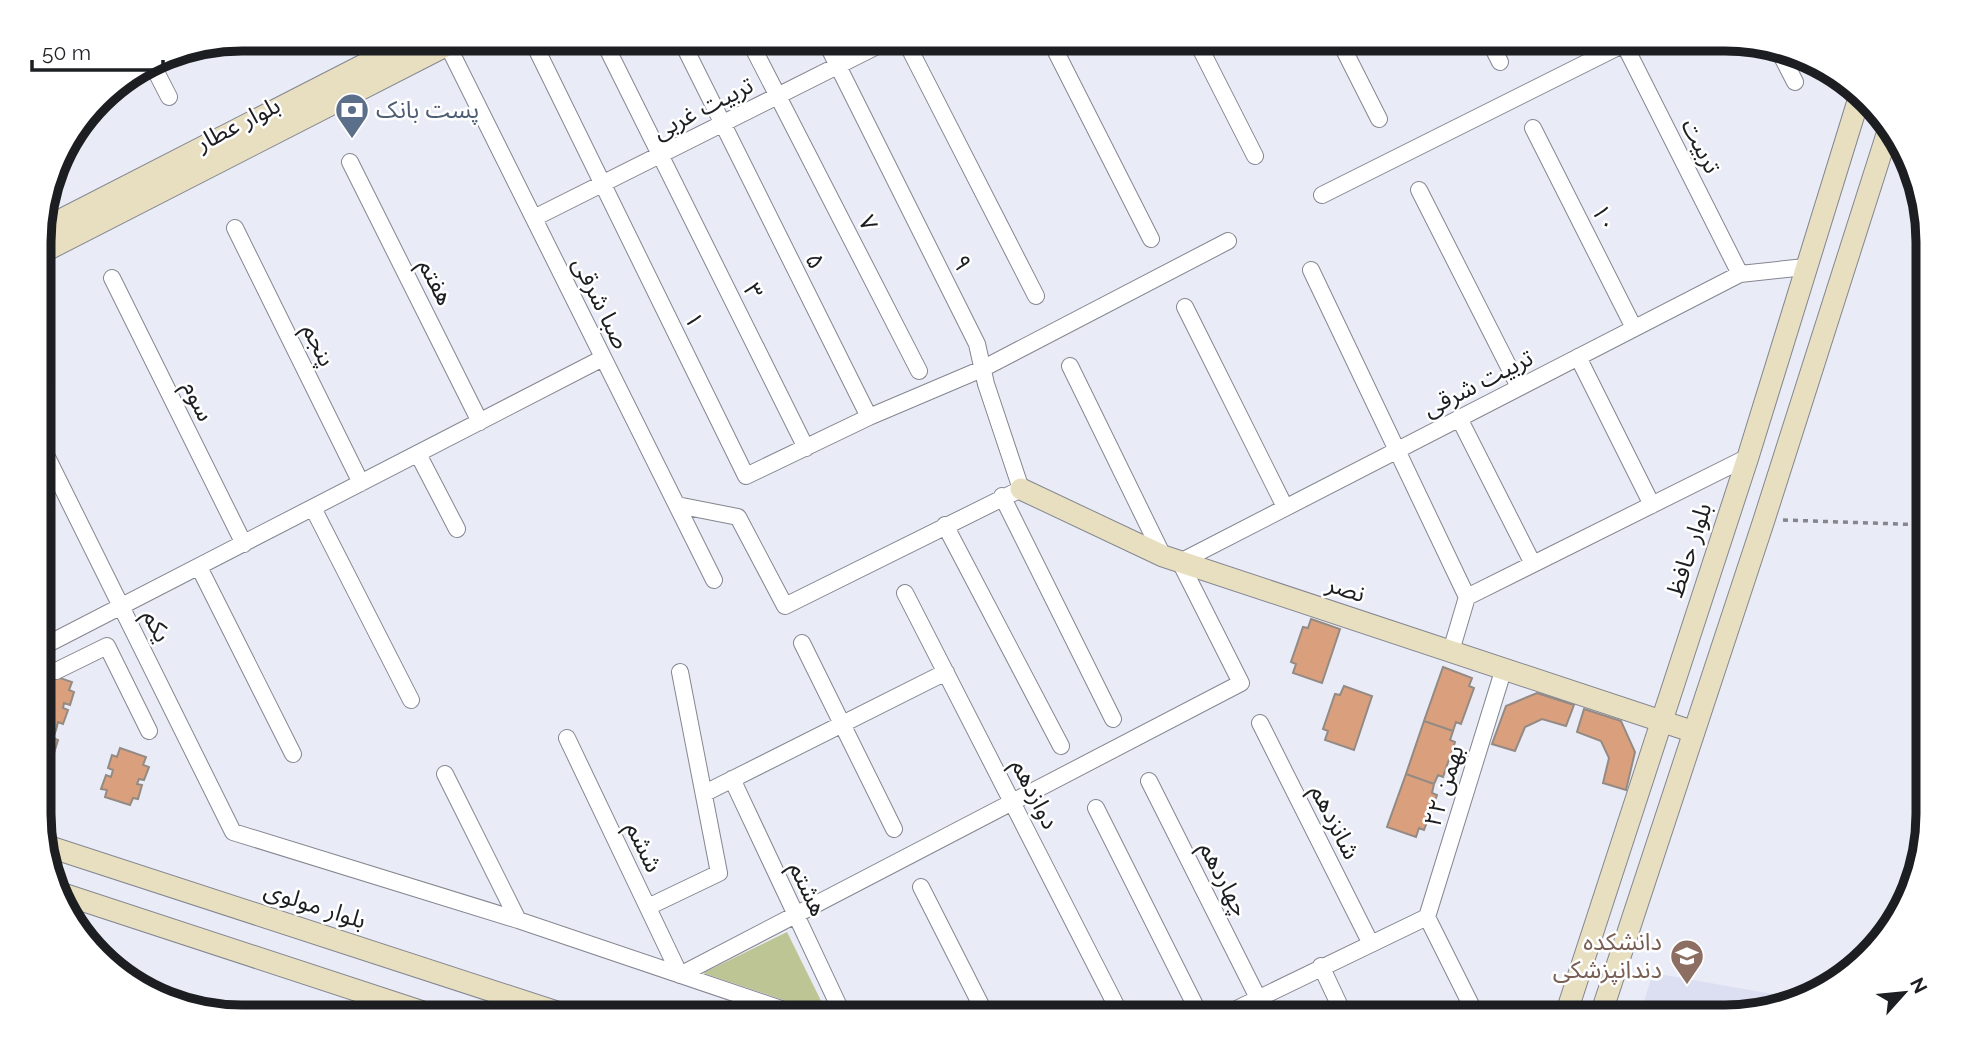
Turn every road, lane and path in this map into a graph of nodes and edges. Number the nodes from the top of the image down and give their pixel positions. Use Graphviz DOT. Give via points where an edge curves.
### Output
graph roads {
  1 [pos="391,51"];
  2 [pos="432,51"];
  3 [pos="456,51"];
  4 [pos="537,51"];
  5 [pos="608,51"];
  6 [pos="686,51"];
  7 [pos="754,51"];
  8 [pos="830,51"];
  9 [pos="867,51"];
  10 [pos="911,51"];
  11 [pos="1056,51"];
  12 [pos="1202,51"];
  13 [pos="1344,51"];
  14 [pos="1494,51"];
  15 [pos="1603,51"];
  16 [pos="1629,51"];
  17 [pos="1784,60"];
  18 [pos="1500,62"];
  19 [pos="838,66"];
  20 [pos="156,71"];
  21 [pos="1795,82"];
  22 [pos="777,96"];
  23 [pos="169,97"];
  24 [pos="1857,104"];
  25 [pos="1379,120"];
  26 [pos="722,124"];
  27 [pos="1532,128"];
  28 [pos="1885,138"];
  29 [pos="660,155"];
  30 [pos="1255,156"];
  31 [pos="351,162"];
  32 [pos="602,184"];
  33 [pos="1419,190"];
  34 [pos="1322,195"];
  35 [pos="534,218"];
  36 [pos="52,225"];
  37 [pos="235,228"];
  38 [pos="1151,239"];
  39 [pos="1228,242"];
  40 [pos="51,248"];
  41 [pos="1805,267"];
  42 [pos="1311,270"];
  43 [pos="1740,274"];
  44 [pos="112,278"];
  45 [pos="1036,296"];
  46 [pos="1185,307"];
  47 [pos="1634,328"];
  48 [pos="1578,357"];
  49 [pos="603,358"];
  50 [pos="1070,366"];
  51 [pos="982,369"];
  52 [pos="919,371"];
  53 [pos="1519,387"];
  54 [pos="869,417"];
  55 [pos="1459,418"];
  56 [pos="480,422"];
  57 [pos="806,448"];
  58 [pos="1395,451"];
  59 [pos="418,454"];
  60 [pos="1748,457"];
  61 [pos="51,465"];
  62 [pos="361,484"];
  63 [pos="1012,493"];
  64 [pos="677,505"];
  65 [pos="1652,505"];
  66 [pos="1285,507"];
  67 [pos="313,508"];
  68 [pos="1765,520"];
  69 [pos="945,525"];
  70 [pos="1916,525"];
  71 [pos="457,530"];
  72 [pos="244,544"];
  73 [pos="1171,559"];
  74 [pos="1533,564"];
  75 [pos="199,567"];
  76 [pos="714,580"];
  77 [pos="905,593"];
  78 [pos="1467,597"];
  79 [pos="122,606"];
  80 [pos="51,642"];
  81 [pos="802,643"];
  82 [pos="1451,651"];
  83 [pos="1504,668"];
  84 [pos="51,669"];
  85 [pos="680,672"];
  86 [pos="946,672"];
  87 [pos="411,700"];
  88 [pos="1112,719"];
  89 [pos="1661,720"];
  90 [pos="1260,723"];
  91 [pos="842,724"];
  92 [pos="149,731"];
  93 [pos="1694,732"];
  94 [pos="567,738"];
  95 [pos="1061,746"];
  96 [pos="293,754"];
  97 [pos="445,774"];
  98 [pos="732,779"];
  99 [pos="1149,781"];
  100 [pos="705,793"];
  101 [pos="1013,802"];
  102 [pos="1096,808"];
  103 [pos="894,829"];
  104 [pos="54,848"];
  105 [pos="921,887"];
  106 [pos="69,896"];
  107 [pos="648,907"];
  108 [pos="796,917"];
  109 [pos="1427,917"];
  110 [pos="518,920"];
  111 [pos="1370,942"];
  112 [pos="1321,966"];
  113 [pos="680,975"];
  114 [pos="1258,998"];
  115 [pos="401,1005"];
  116 [pos="535,1005"];
  117 [pos="769,1005"];
  118 [pos="838,1005"];
  119 [pos="981,1005"];
  120 [pos="1116,1005"];
  121 [pos="1195,1005"];
  122 [pos="1244,1005"];
  123 [pos="1339,1005"];
  124 [pos="1471,1005"];
  125 [pos="1568,1005"];
  126 [pos="1604,1005"];
  1 -- 36 [label="street, بلوار عطار"];
  2 -- 40 [label="street, بلوار عطار"];
  3 -- 35 [label="street, صبا شرقی"];
  4 -- 32 [label="street, ۱"];
  5 -- 29 [label="street, ۳"];
  6 -- 26 [label="street, ۵"];
  7 -- 22 [label="street, ۷"];
  8 -- 19 [label="street"];
  9 -- 19 [label="street, تربیت غربی"];
  10 -- 45 [label="street"];
  11 -- 38 [label="street"];
  12 -- 30 [label="street"];
  13 -- 25 [label="street"];
  14 -- 18 [label="street"];
  15 -- 34 [label="street"];
  16 -- 43 [label="street, تربیت"];
  17 -- 21 [label="street"];
  19 -- 22 [label="street, تربیت غربی"];
  19 -- 51 [label="street, ۹" via="977,344"];
  20 -- 23 [label="street"];
  22 -- 26 [label="street, تربیت غربی"];
  22 -- 52 [label="street, ۷"];
  24 -- 41 [label="street, بلوار حافظ"];
  26 -- 29 [label="street, تربیت غربی"];
  26 -- 54 [label="street, ۵"];
  27 -- 47 [label="street, ۱۰"];
  28 -- 68 [label="street"];
  29 -- 32 [label="street, تربیت غربی"];
  29 -- 57 [label="street, ۳"];
  31 -- 56 [label="street, هفتم"];
  32 -- 35 [label="street, تربیت غربی"];
  32 -- 57 [label="street, ۱" via="746,475"];
  33 -- 53 [label="street"];
  35 -- 49 [label="street, صبا شرقی"];
  37 -- 62 [label="street, پنجم"];
  39 -- 51 [label="street"];
  41 -- 43 [label="street, تربیت شرقی"];
  41 -- 60 [label="street, بلوار حافظ"];
  42 -- 58 [label="street"];
  43 -- 47 [label="street, تربیت شرقی"];
  44 -- 72 [label="street, سوم"];
  46 -- 66 [label="street"];
  47 -- 48 [label="street, تربیت شرقی"];
  48 -- 53 [label="street, تربیت شرقی"];
  48 -- 65 [label="street"];
  49 -- 56 [label="street"];
  49 -- 64 [label="street, صبا شرقی"];
  50 -- 73 [label="street"];
  51 -- 54 [label="street"];
  51 -- 63 [label="street, ۹"];
  53 -- 55 [label="street, تربیت شرقی"];
  54 -- 57 [label="street"];
  55 -- 58 [label="street, تربیت شرقی"];
  55 -- 74 [label="street"];
  56 -- 59 [label="street"];
  58 -- 66 [label="street, تربیت شرقی"];
  58 -- 78 [label="street"];
  59 -- 62 [label="street"];
  59 -- 71 [label="street"];
  60 -- 65 [label="street"];
  60 -- 89 [label="street, بلوار حافظ"];
  61 -- 79 [label="street, یکم"];
  62 -- 67 [label="street"];
  63 -- 69 [label="street"];
  63 -- 73 [label="street, نصر"];
  63 -- 88 [label="street, ۹"];
  64 -- 69 [label="street" via="738,517 785,606"];
  64 -- 76 [label="street, صبا شرقی"];
  65 -- 74 [label="street"];
  66 -- 73 [label="street, تربیت شرقی"];
  67 -- 72 [label="street"];
  67 -- 87 [label="street"];
  68 -- 70 [label="path"];
  68 -- 93 [label="street"];
  69 -- 95 [label="street"];
  72 -- 75 [label="street"];
  73 -- 82 [label="street, نصر"];
  73 -- 101 [label="street" via="1241,684"];
  74 -- 78 [label="street"];
  75 -- 79 [label="street"];
  75 -- 96 [label="street"];
  77 -- 86 [label="street, دوازدهم"];
  78 -- 82 [label="street"];
  79 -- 80 [label="street"];
  79 -- 110 [label="street, یکم" via="233,832"];
  81 -- 91 [label="street"];
  82 -- 83 [label="street, نصر"];
  83 -- 89 [label="street, نصر"];
  83 -- 109 [label="street, ۲۲ بهمن"];
  84 -- 92 [label="street" via="107,646"];
  85 -- 100 [label="street"];
  86 -- 91 [label="street"];
  86 -- 101 [label="street, دوازدهم"];
  89 -- 93 [label="street, نصر"];
  89 -- 125 [label="street, بلوار حافظ"];
  90 -- 111 [label="street, شانزدهم"];
  91 -- 98 [label="street"];
  91 -- 103 [label="street"];
  93 -- 126 [label="street"];
  94 -- 107 [label="street, ششم"];
  97 -- 110 [label="street"];
  98 -- 100 [label="street"];
  98 -- 108 [label="street, هشتم"];
  99 -- 114 [label="street, چهاردهم"];
  100 -- 107 [label="street" via="719,873"];
  101 -- 108 [label="street"];
  101 -- 120 [label="street, دوازدهم"];
  102 -- 121 [label="street"];
  104 -- 116 [label="street, بلوار مولوی"];
  105 -- 119 [label="street"];
  106 -- 115 [label="street"];
  107 -- 113 [label="street, ششم"];
  108 -- 113 [label="street"];
  108 -- 118 [label="street, هشتم"];
  109 -- 111 [label="street"];
  109 -- 124 [label="street"];
  110 -- 113 [label="street"];
  111 -- 112 [label="street"];
  112 -- 114 [label="street"];
  112 -- 123 [label="street"];
  113 -- 117 [label="street"];
  114 -- 122 [label="street"];
}
